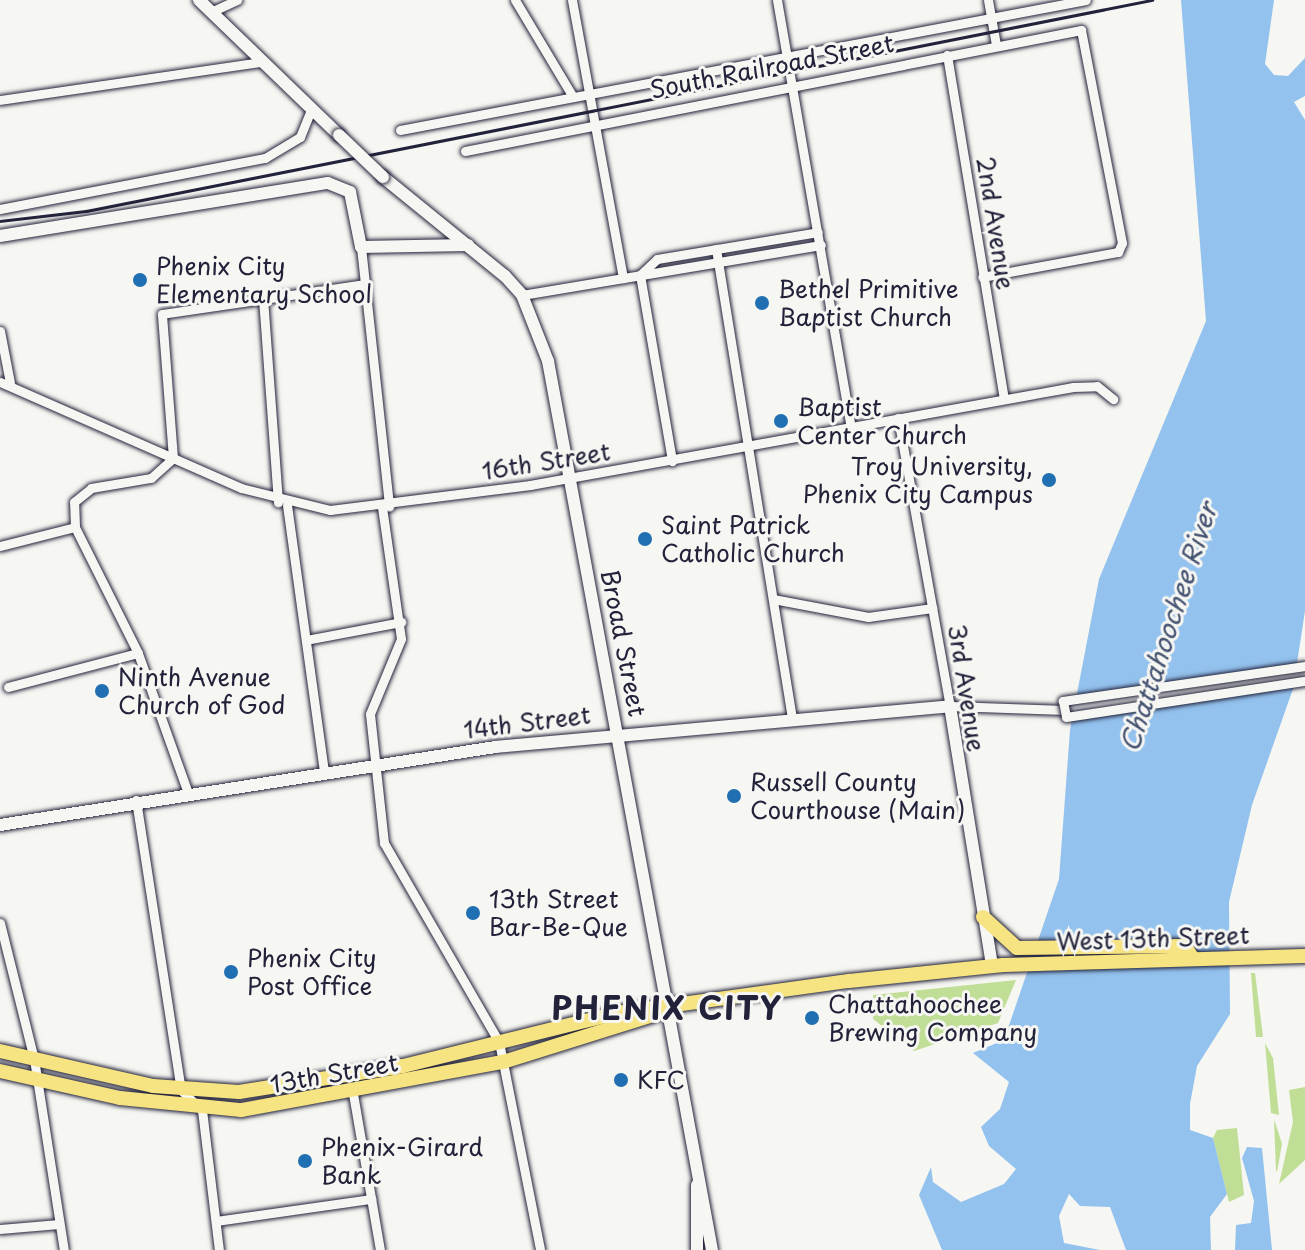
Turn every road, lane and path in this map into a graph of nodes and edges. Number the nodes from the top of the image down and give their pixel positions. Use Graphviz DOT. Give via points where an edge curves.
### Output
graph roads {
  1 [pos="199,0"];
  2 [pos="237,0"];
  3 [pos="515,0"];
  4 [pos="572,0"];
  5 [pos="777,0"];
  6 [pos="988,0"];
  7 [pos="1086,0"];
  8 [pos="211,12"];
  9 [pos="991,16"];
  10 [pos="996,45"];
  11 [pos="789,54"];
  12 [pos="947,55"];
  13 [pos="260,62"];
  14 [pos="794,84"];
  15 [pos="591,95"];
  16 [pos="573,97"];
  17 [pos="0,100"];
  18 [pos="311,110"];
  19 [pos="595,123"];
  20 [pos="400,130"];
  21 [pos="465,151"];
  22 [pos="0,209"];
  23 [pos="818,232"];
  24 [pos="0,236"];
  25 [pos="468,245"];
  26 [pos="821,245"];
  27 [pos="361,247"];
  28 [pos="716,249"];
  29 [pos="718,263"];
  30 [pos="640,275"];
  31 [pos="982,277"];
  32 [pos="623,278"];
  33 [pos="366,284"];
  34 [pos="522,295"];
  35 [pos="263,298"];
  36 [pos="0,331"];
  37 [pos="5,382"];
  38 [pos="1004,398"];
  39 [pos="1113,399"];
  40 [pos="898,418"];
  41 [pos="851,427"];
  42 [pos="745,446"];
  43 [pos="173,458"];
  44 [pos="672,461"];
  45 [pos="574,477"];
  46 [pos="282,504"];
  47 [pos="386,506"];
  48 [pos="75,527"];
  49 [pos="0,546"];
  50 [pos="773,599"];
  51 [pos="932,608"];
  52 [pos="401,622"];
  53 [pos="311,639"];
  54 [pos="138,653"];
  55 [pos="1305,666"];
  56 [pos="1305,673"];
  57 [pos="1305,681"];
  58 [pos="8,687"];
  59 [pos="950,706"];
  60 [pos="792,717"];
  61 [pos="618,732"];
  62 [pos="371,764"];
  63 [pos="324,771"];
  64 [pos="188,793"];
  65 [pos="136,800"];
  66 [pos="0,825"];
  67 [pos="983,917"];
  68 [pos="0,923"];
  69 [pos="1305,956"];
  70 [pos="1193,959"];
  71 [pos="998,965"];
  72 [pos="669,1009"];
  73 [pos="499,1042"];
  74 [pos="0,1051"];
  75 [pos="34,1059"];
  76 [pos="503,1062"];
  77 [pos="0,1071"];
  78 [pos="350,1075"];
  79 [pos="36,1079"];
  80 [pos="181,1090"];
  81 [pos="353,1093"];
  82 [pos="202,1110"];
  83 [pos="697,1185"];
  84 [pos="371,1199"];
  85 [pos="216,1221"];
  86 [pos="59,1224"];
  87 [pos="0,1229"];
  88 [pos="64,1250"];
  89 [pos="219,1250"];
  90 [pos="380,1250"];
  91 [pos="540,1250"];
  92 [pos="697,1250"];
  93 [pos="712,1250"];
  1 -- 8 [label="street, Broad Street"];
  2 -- 8 [label="street"];
  3 -- 16 [label="street"];
  4 -- 15 [label="street"];
  5 -- 11 [label="street"];
  6 -- 9 [label="street"];
  7 -- 9 [label="street"];
  8 -- 13 [label="street, Broad Street"];
  9 -- 10 [label="street"];
  9 -- 11 [label="street"];
  10 -- 12 [label="street, South Railroad Street"];
  10 -- 31 [label="street, South Railroad Street" via="1087,34 1122,243 1118,252"];
  11 -- 14 [label="street"];
  11 -- 15 [label="street"];
  12 -- 14 [label="street, South Railroad Street"];
  12 -- 31 [label="street, 2nd Avenue"];
  13 -- 17 [label="street"];
  13 -- 18 [label="street, Broad Street"];
  14 -- 19 [label="street, South Railroad Street"];
  14 -- 23 [label="street"];
  15 -- 16 [label="street"];
  15 -- 19 [label="street"];
  16 -- 20 [label="street"];
  18 -- 22 [label="street" via="300,137 265,158"];
  18 -- 25 [label="street, Broad Street, bridge"];
  19 -- 21 [label="street, South Railroad Street"];
  19 -- 32 [label="street"];
  23 -- 26 [label="street"];
  23 -- 28 [label="street"];
  24 -- 27 [label="street" via="328,183 355,202"];
  25 -- 27 [label="street"];
  25 -- 34 [label="street, Broad Street"];
  26 -- 29 [label="street"];
  26 -- 41 [label="street"];
  27 -- 33 [label="street"];
  28 -- 29 [label="street"];
  28 -- 30 [label="street" via="657,259"];
  29 -- 30 [label="street"];
  29 -- 42 [label="street"];
  30 -- 32 [label="street"];
  30 -- 44 [label="street"];
  31 -- 38 [label="street, 2nd Avenue"];
  32 -- 34 [label="street"];
  33 -- 35 [label="street"];
  33 -- 47 [label="street"];
  34 -- 45 [label="street, Broad Street" via="548,361"];
  35 -- 43 [label="street" via="162,314"];
  35 -- 46 [label="street"];
  36 -- 37 [label="street"];
  37 -- 43 [label="street, 16th Street"];
  38 -- 39 [label="street, 16th Street" via="1097,386"];
  38 -- 40 [label="street, 16th Street"];
  40 -- 41 [label="street, 16th Street"];
  40 -- 51 [label="street, 3rd Avenue"];
  41 -- 42 [label="street, 16th Street"];
  42 -- 44 [label="street, 16th Street"];
  42 -- 50 [label="street"];
  43 -- 46 [label="street, 16th Street"];
  43 -- 48 [label="street" via="151,478 81,494 71,513"];
  44 -- 45 [label="street, 16th Street"];
  45 -- 47 [label="street, 16th Street"];
  45 -- 61 [label="street, Broad Street"];
  46 -- 47 [label="street, 16th Street"];
  46 -- 53 [label="street"];
  47 -- 52 [label="street"];
  48 -- 49 [label="street"];
  48 -- 54 [label="street"];
  50 -- 51 [label="street" via="868,617"];
  50 -- 60 [label="street"];
  51 -- 59 [label="street, 3rd Avenue"];
  52 -- 53 [label="street"];
  52 -- 62 [label="street" via="398,649 370,714"];
  53 -- 63 [label="street"];
  54 -- 58 [label="street"];
  54 -- 64 [label="street"];
  55 -- 57 [label="street, bridge" via="1063,701 1066,717"];
  56 -- 59 [label="street, 14th Street" via="1065,710"];
  59 -- 60 [label="street, 14th Street"];
  59 -- 67 [label="street, 3rd Avenue"];
  60 -- 61 [label="street, 14th Street"];
  61 -- 62 [label="street, 14th Street"];
  61 -- 72 [label="street, Broad Street"];
  62 -- 63 [label="street, 14th Street"];
  62 -- 73 [label="street" via="392,862"];
  63 -- 64 [label="street, 14th Street"];
  64 -- 65 [label="street, 14th Street"];
  65 -- 66 [label="street, 14th Street"];
  65 -- 80 [label="street"];
  67 -- 70 [label="main road" via="1017,948 1185,946"];
  67 -- 71 [label="street, 3rd Avenue"];
  68 -- 75 [label="street"];
  69 -- 70 [label="main road, West 13th Street"];
  70 -- 71 [label="main road, West 13th Street"];
  71 -- 72 [label="main road, 13th Street"];
  72 -- 73 [label="main road, 13th Street"];
  72 -- 76 [label="main road, 13th Street"];
  72 -- 83 [label="street, Broad Street"];
  73 -- 76 [label="street"];
  73 -- 78 [label="main road, 13th Street"];
  74 -- 75 [label="main road, 13th Street"];
  75 -- 79 [label="street"];
  75 -- 80 [label="main road, 13th Street"];
  76 -- 81 [label="main road, 13th Street"];
  76 -- 91 [label="street"];
  77 -- 79 [label="main road, 13th Street"];
  78 -- 80 [label="main road, 13th Street" via="239,1092"];
  78 -- 81 [label="street"];
  79 -- 82 [label="main road, 13th Street"];
  79 -- 86 [label="street"];
  80 -- 82 [label="street"];
  81 -- 82 [label="main road, 13th Street"];
  81 -- 84 [label="street"];
  82 -- 85 [label="street"];
  83 -- 92 [label="street, Broad Street"];
  83 -- 93 [label="street, Broad Street"];
  84 -- 85 [label="street"];
  84 -- 90 [label="street"];
  85 -- 89 [label="street"];
  86 -- 87 [label="street"];
  86 -- 88 [label="street"];
}
